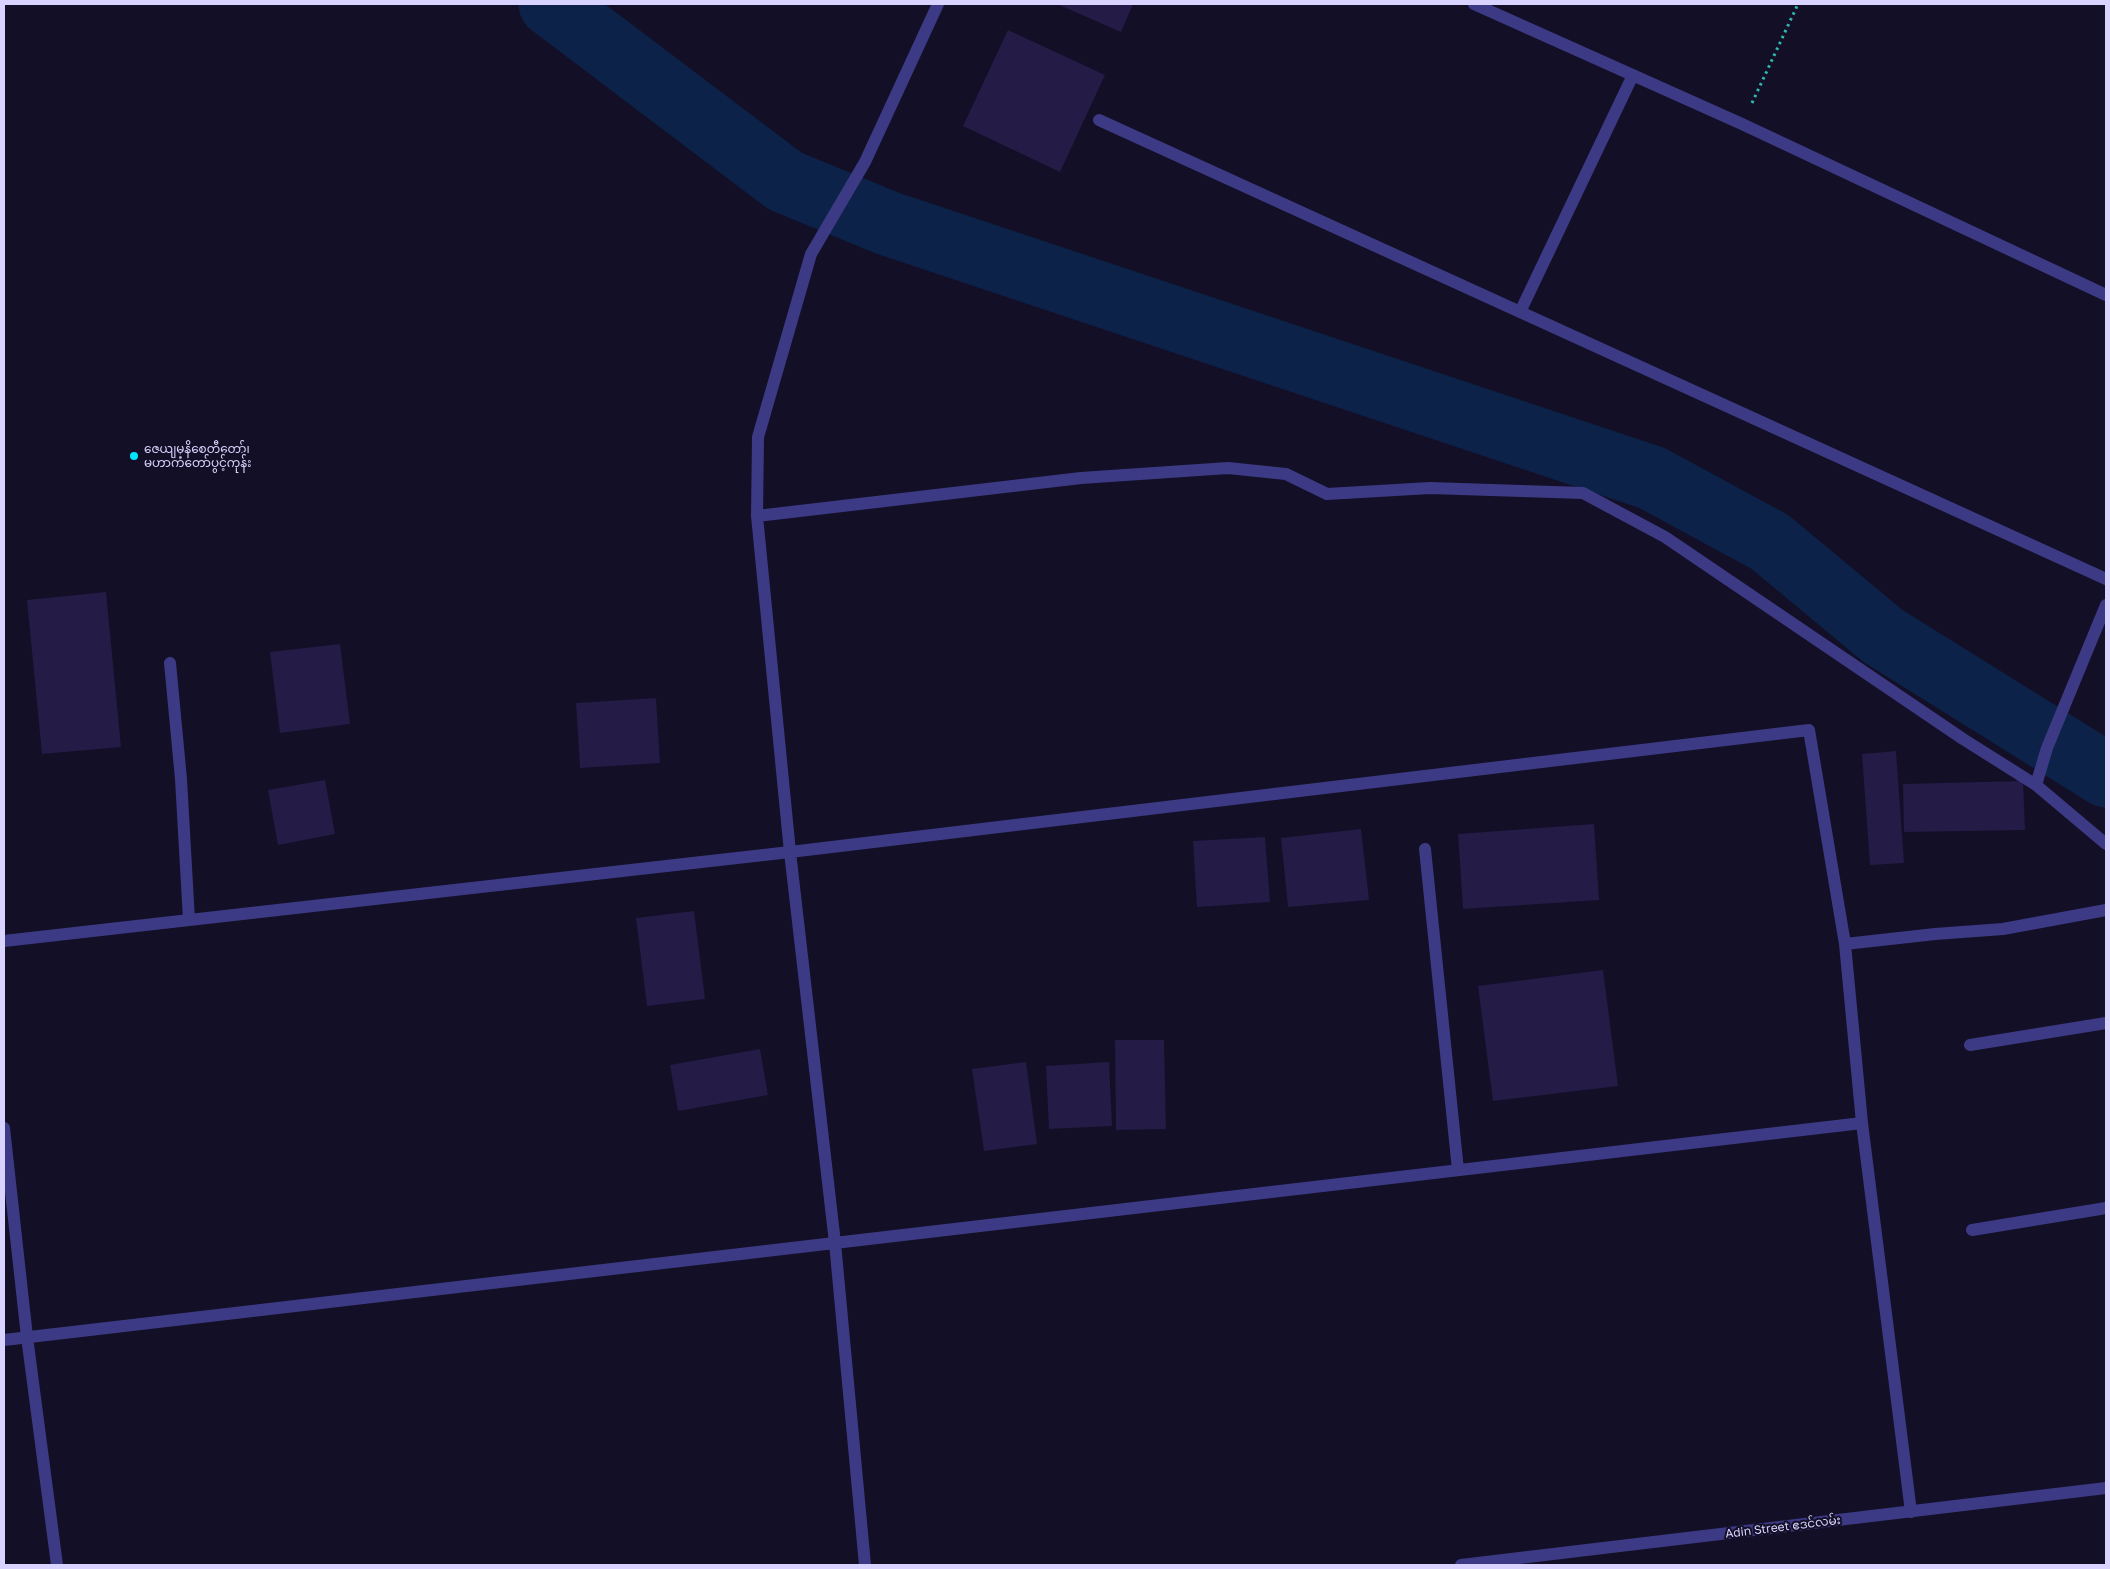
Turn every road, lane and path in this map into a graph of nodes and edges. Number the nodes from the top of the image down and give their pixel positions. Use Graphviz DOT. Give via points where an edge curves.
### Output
graph roads {
  1 [pos="938,4"];
  2 [pos="1474,4"];
  3 [pos="1798,4"];
  4 [pos="1633,75"];
  5 [pos="1099,120"];
  6 [pos="1742,124"];
  7 [pos="2106,295"];
  8 [pos="1520,312"];
  9 [pos="757,516"];
  10 [pos="2106,579"];
  11 [pos="2106,605"];
  12 [pos="170,663"];
  13 [pos="2036,785"];
  14 [pos="2106,844"];
  15 [pos="1425,849"];
  16 [pos="790,852"];
  17 [pos="2106,910"];
  18 [pos="189,920"];
  19 [pos="4,941"];
  20 [pos="1845,944"];
  21 [pos="2106,1023"];
  22 [pos="1970,1045"];
  23 [pos="1862,1123"];
  24 [pos="4,1128"];
  25 [pos="1458,1170"];
  26 [pos="2106,1208"];
  27 [pos="1972,1230"];
  28 [pos="835,1243"];
  29 [pos="27,1337"];
  30 [pos="4,1340"];
  31 [pos="2106,1488"];
  32 [pos="1911,1512"];
  33 [pos="57,1565"];
  34 [pos="865,1565"];
  35 [pos="1461,1565"];
  1 -- 9 [label="street" via="865,162 811,254 758,438"];
  2 -- 4 [label="street"];
  3 -- 6 [label="path"];
  4 -- 6 [label="street"];
  4 -- 8 [label="street"];
  5 -- 8 [label="street"];
  6 -- 7 [label="street"];
  8 -- 10 [label="street"];
  9 -- 13 [label="street" via="1081,478 1228,468 1286,474 1327,494 1430,488 1583,493 1665,537"];
  9 -- 16 [label="street"];
  11 -- 13 [label="street" via="2046,748"];
  12 -- 18 [label="street"];
  13 -- 14 [label="street"];
  15 -- 25 [label="street"];
  16 -- 18 [label="street"];
  16 -- 20 [label="street" via="1809,730"];
  16 -- 28 [label="street"];
  17 -- 20 [label="street" via="2003,929"];
  18 -- 19 [label="street"];
  20 -- 23 [label="street"];
  21 -- 22 [label="street"];
  23 -- 25 [label="street"];
  23 -- 32 [label="street"];
  24 -- 29 [label="street"];
  25 -- 28 [label="street"];
  26 -- 27 [label="street"];
  28 -- 29 [label="street"];
  28 -- 34 [label="street"];
  29 -- 30 [label="street"];
  29 -- 33 [label="street"];
  31 -- 32 [label="street, Adin Street ဧဒင်လမ်း"];
  32 -- 35 [label="street, Adin Street ဧဒင်လမ်း"];
}
